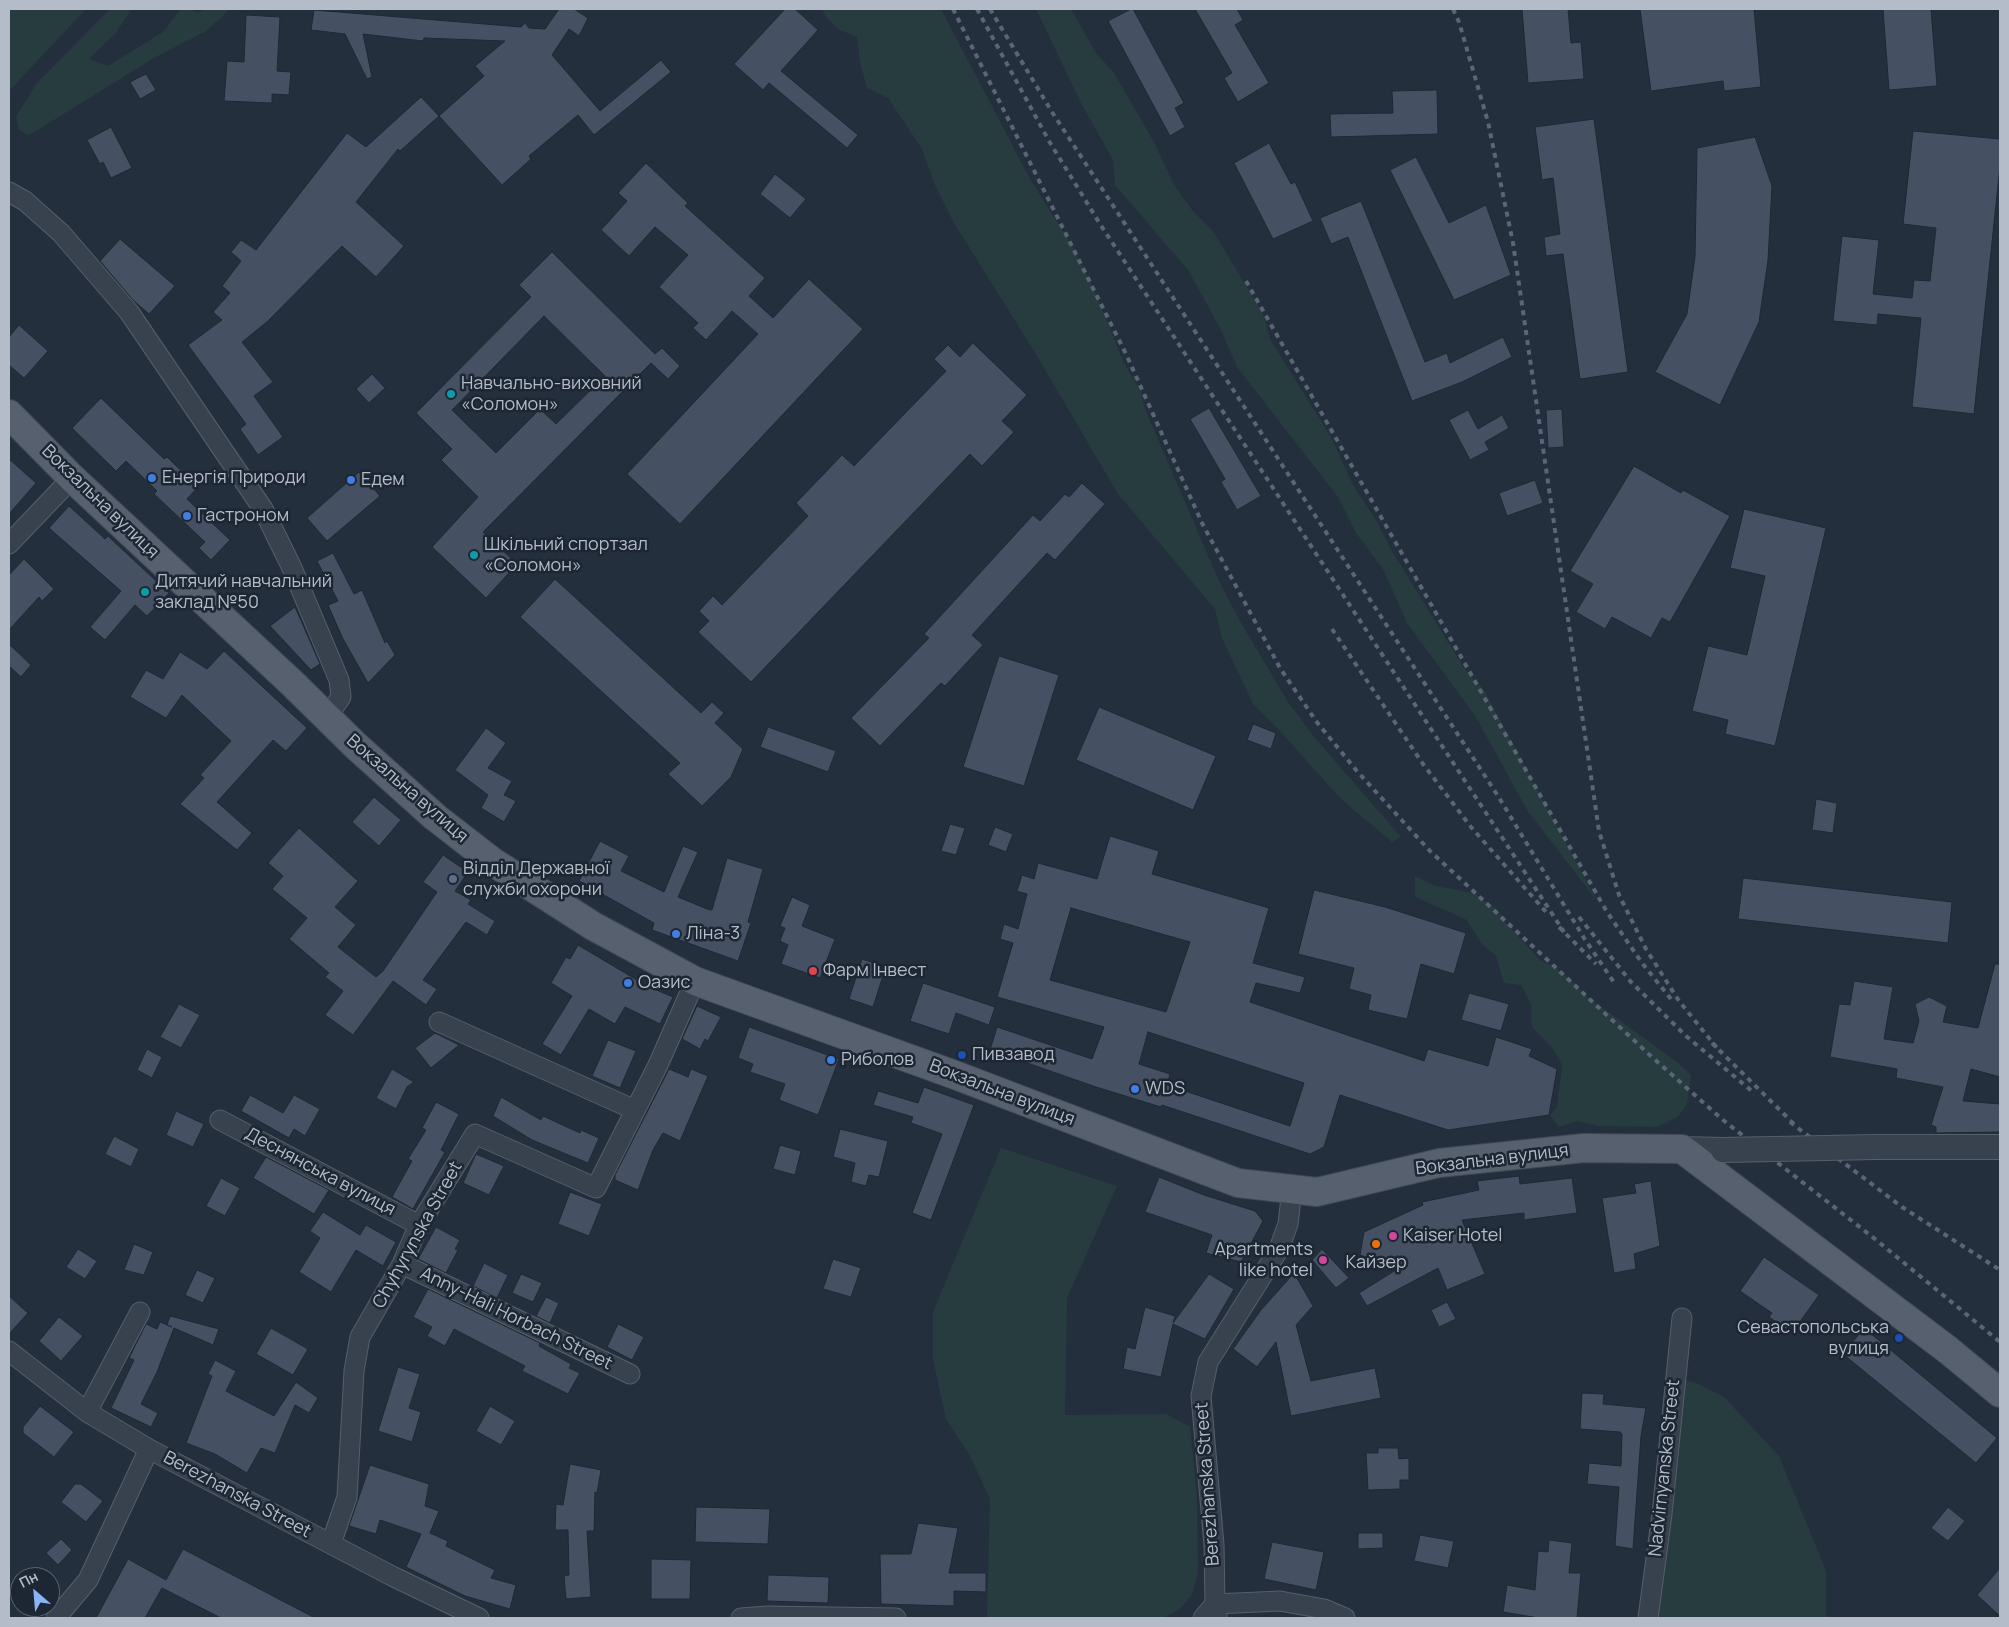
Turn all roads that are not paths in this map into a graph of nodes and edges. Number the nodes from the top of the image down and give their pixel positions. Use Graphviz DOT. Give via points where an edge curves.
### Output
graph roads {
  1 [pos="9,192"];
  2 [pos="9,414"];
  3 [pos="72,478"];
  4 [pos="9,544"];
  5 [pos="326,717"];
  6 [pos="695,981"];
  7 [pos="439,1022"];
  8 [pos="635,1110"];
  9 [pos="220,1120"];
  10 [pos="2000,1147"];
  11 [pos="1682,1149"];
  12 [pos="1292,1189"];
  13 [pos="419,1224"];
  14 [pos="402,1264"];
  15 [pos="140,1312"];
  16 [pos="1682,1318"];
  17 [pos="9,1351"];
  18 [pos="630,1374"];
  19 [pos="2000,1393"];
  20 [pos="87,1412"];
  21 [pos="149,1450"];
  22 [pos="331,1544"];
  23 [pos="1212,1614"];
  24 [pos="56,1618"];
  25 [pos="479,1618"];
  26 [pos="741,1618"];
  27 [pos="896,1618"];
  28 [pos="1346,1618"];
  29 [pos="1648,1618"];
  1 -- 5 [label="street" via="25,201 61,233 129,312 263,509 292,568 339,680 341,697"];
  2 -- 3 [label="main road, Вокзальна вулиця"];
  3 -- 4 [label="street"];
  3 -- 5 [label="main road, Вокзальна вулиця"];
  5 -- 6 [label="main road, Вокзальна вулиця" via="435,817 493,862 593,926"];
  6 -- 8 [label="street, Chyhyrynska Street"];
  6 -- 12 [label="main road, Вокзальна вулиця" via="964,1078 1238,1183"];
  7 -- 8 [label="street"];
  8 -- 13 [label="street, Chyhyrynska Street" via="596,1188 475,1134"];
  9 -- 13 [label="street, Деснянська вулиця"];
  10 -- 11 [label="street, bridge"];
  11 -- 12 [label="main road, Вокзальна вулиця" via="1584,1148 1439,1163 1317,1192"];
  11 -- 19 [label="main road"];
  12 -- 23 [label="street, Berezhanska Street" via="1288,1224 1279,1249 1208,1362 1201,1396 1214,1546"];
  13 -- 14 [label="street, Chyhyrynska Street"];
  14 -- 18 [label="street, Anny-Hali Horbach Street"];
  14 -- 22 [label="street, Chyhyrynska Street" via="360,1337 354,1371 347,1497"];
  15 -- 20 [label="street"];
  16 -- 29 [label="street, Nadvirnyanska Street"];
  17 -- 20 [label="street, Berezhanska Street"];
  20 -- 21 [label="street, Berezhanska Street"];
  21 -- 22 [label="street, Berezhanska Street"];
  21 -- 24 [label="street" via="88,1580"];
  22 -- 25 [label="street, Berezhanska Street"];
  23 -- 28 [label="street" via="1280,1601 1324,1609"];
  26 -- 27 [label="street"];
}
